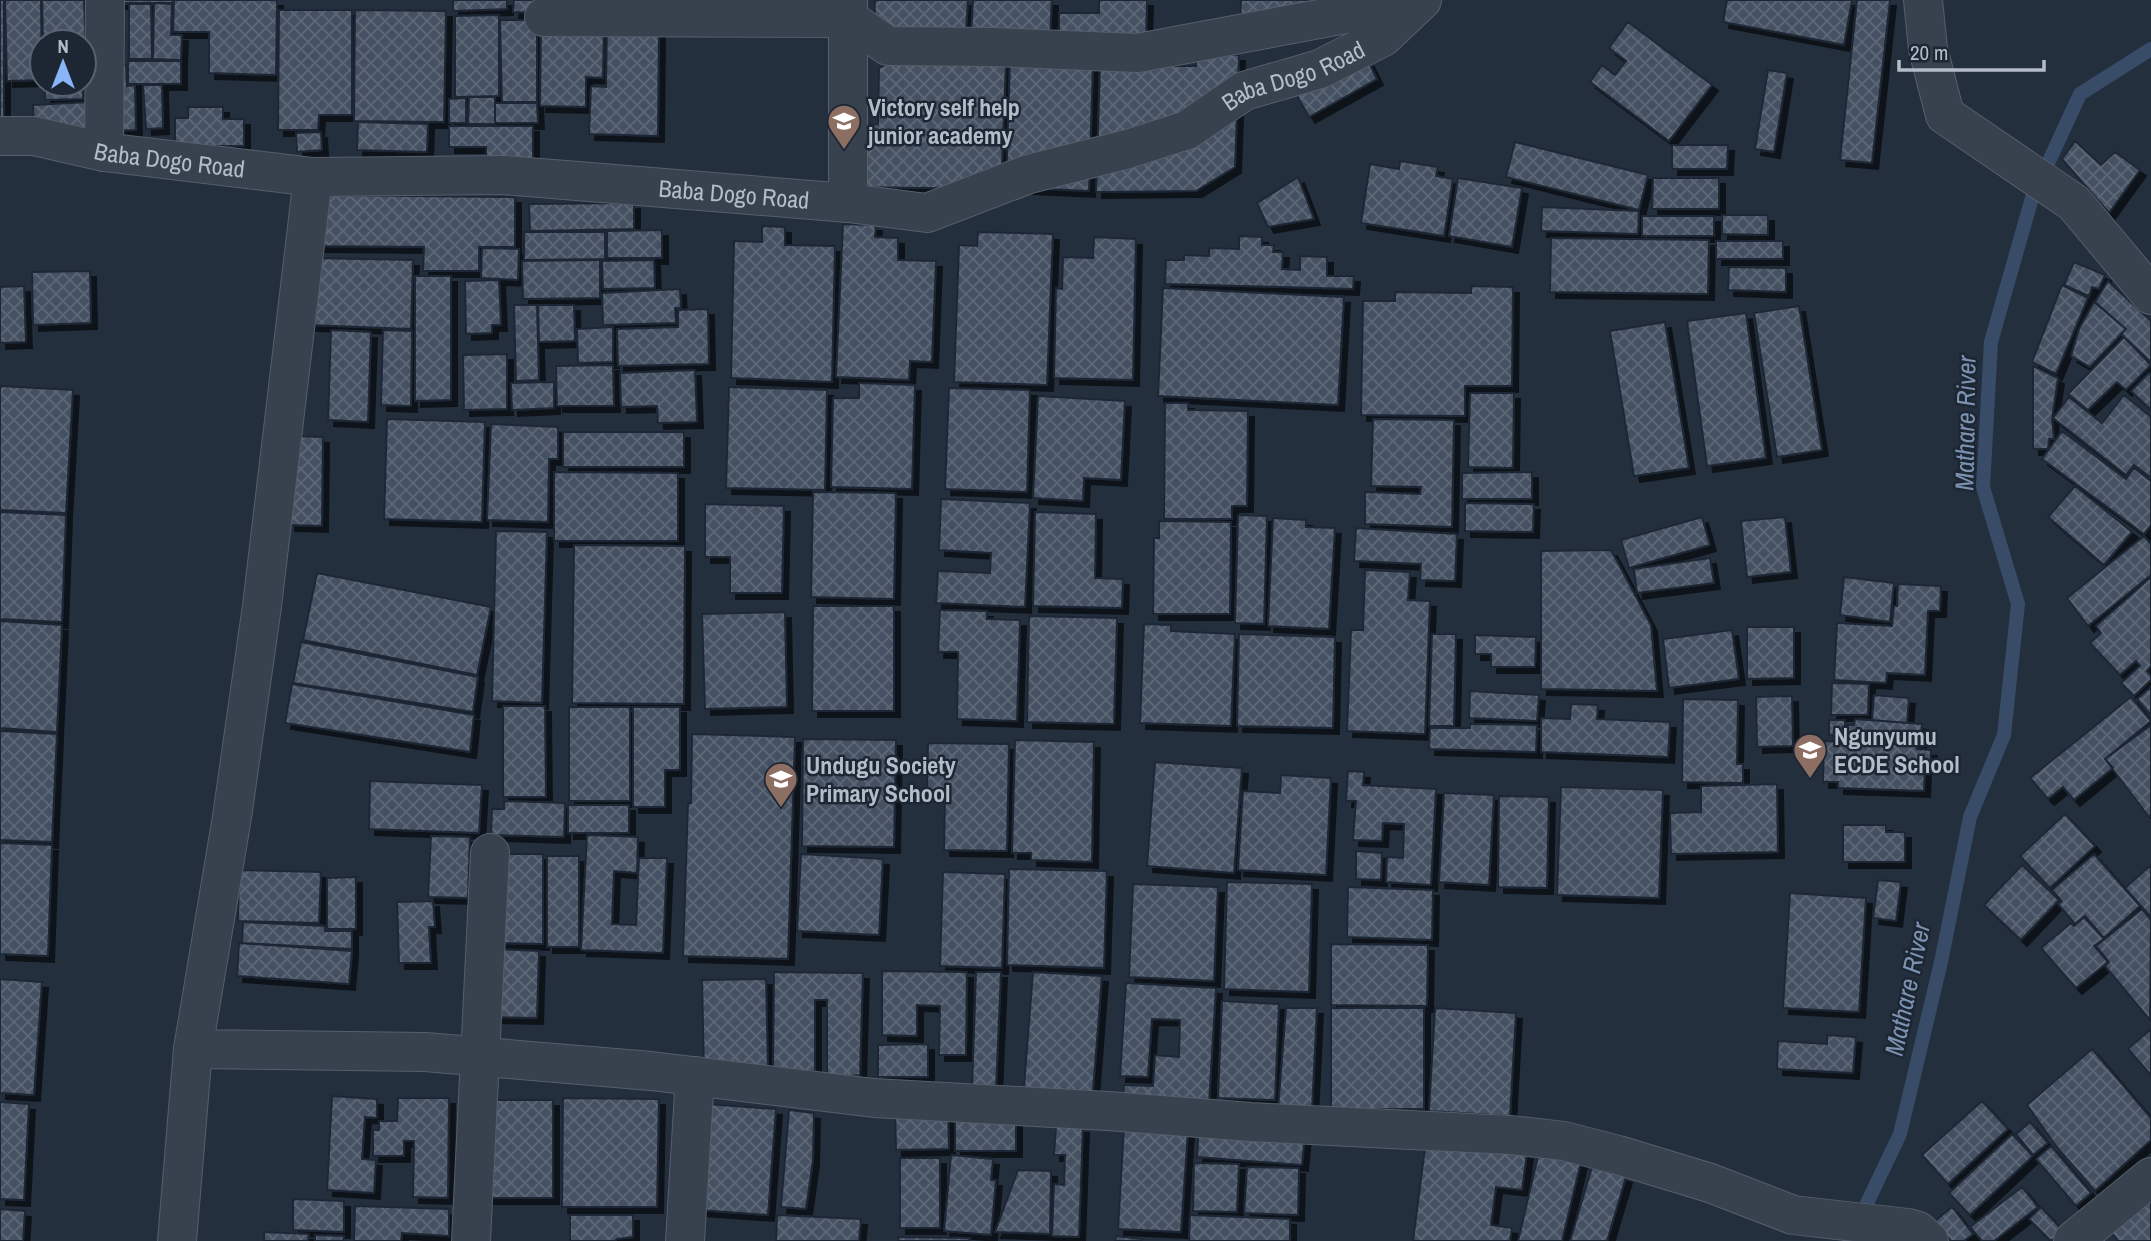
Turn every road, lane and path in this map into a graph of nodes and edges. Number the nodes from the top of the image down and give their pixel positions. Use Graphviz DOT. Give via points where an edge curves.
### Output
graph roads {
  1 [pos="105,0"];
  2 [pos="1421,0"];
  3 [pos="1923,0"];
  4 [pos="847,9"];
  5 [pos="544,17"];
  6 [pos="0,136"];
  7 [pos="104,152"];
  8 [pos="313,177"];
  9 [pos="848,203"];
  10 [pos="2151,295"];
  11 [pos="490,853"];
  12 [pos="193,1049"];
  13 [pos="478,1056"];
  14 [pos="695,1076"];
  15 [pos="2151,1177"];
  16 [pos="177,1241"];
  17 [pos="471,1241"];
  18 [pos="685,1241"];
  19 [pos="1929,1241"];
  20 [pos="2073,1241"];
  1 -- 7 [label="street"];
  2 -- 4 [label="street" via="1138,53 888,46"];
  2 -- 9 [label="street, Baba Dogo Road" via="1383,37 1320,69 1244,91 1187,130 1028,174 927,213"];
  3 -- 10 [label="street" via="1928,49 1945,115 2074,203"];
  4 -- 5 [label="street"];
  4 -- 9 [label="street"];
  6 -- 7 [label="street, Baba Dogo Road" via="34,136"];
  7 -- 8 [label="street, Baba Dogo Road"];
  8 -- 9 [label="street, Baba Dogo Road" via="503,174"];
  8 -- 12 [label="street" via="262,606"];
  11 -- 13 [label="street"];
  12 -- 13 [label="street"];
  12 -- 16 [label="street"];
  13 -- 14 [label="street"];
  13 -- 17 [label="street"];
  14 -- 18 [label="street"];
  14 -- 19 [label="street" via="874,1098 1564,1141 1710,1183 1793,1215 1908,1227"];
  15 -- 20 [label="street"];
}
